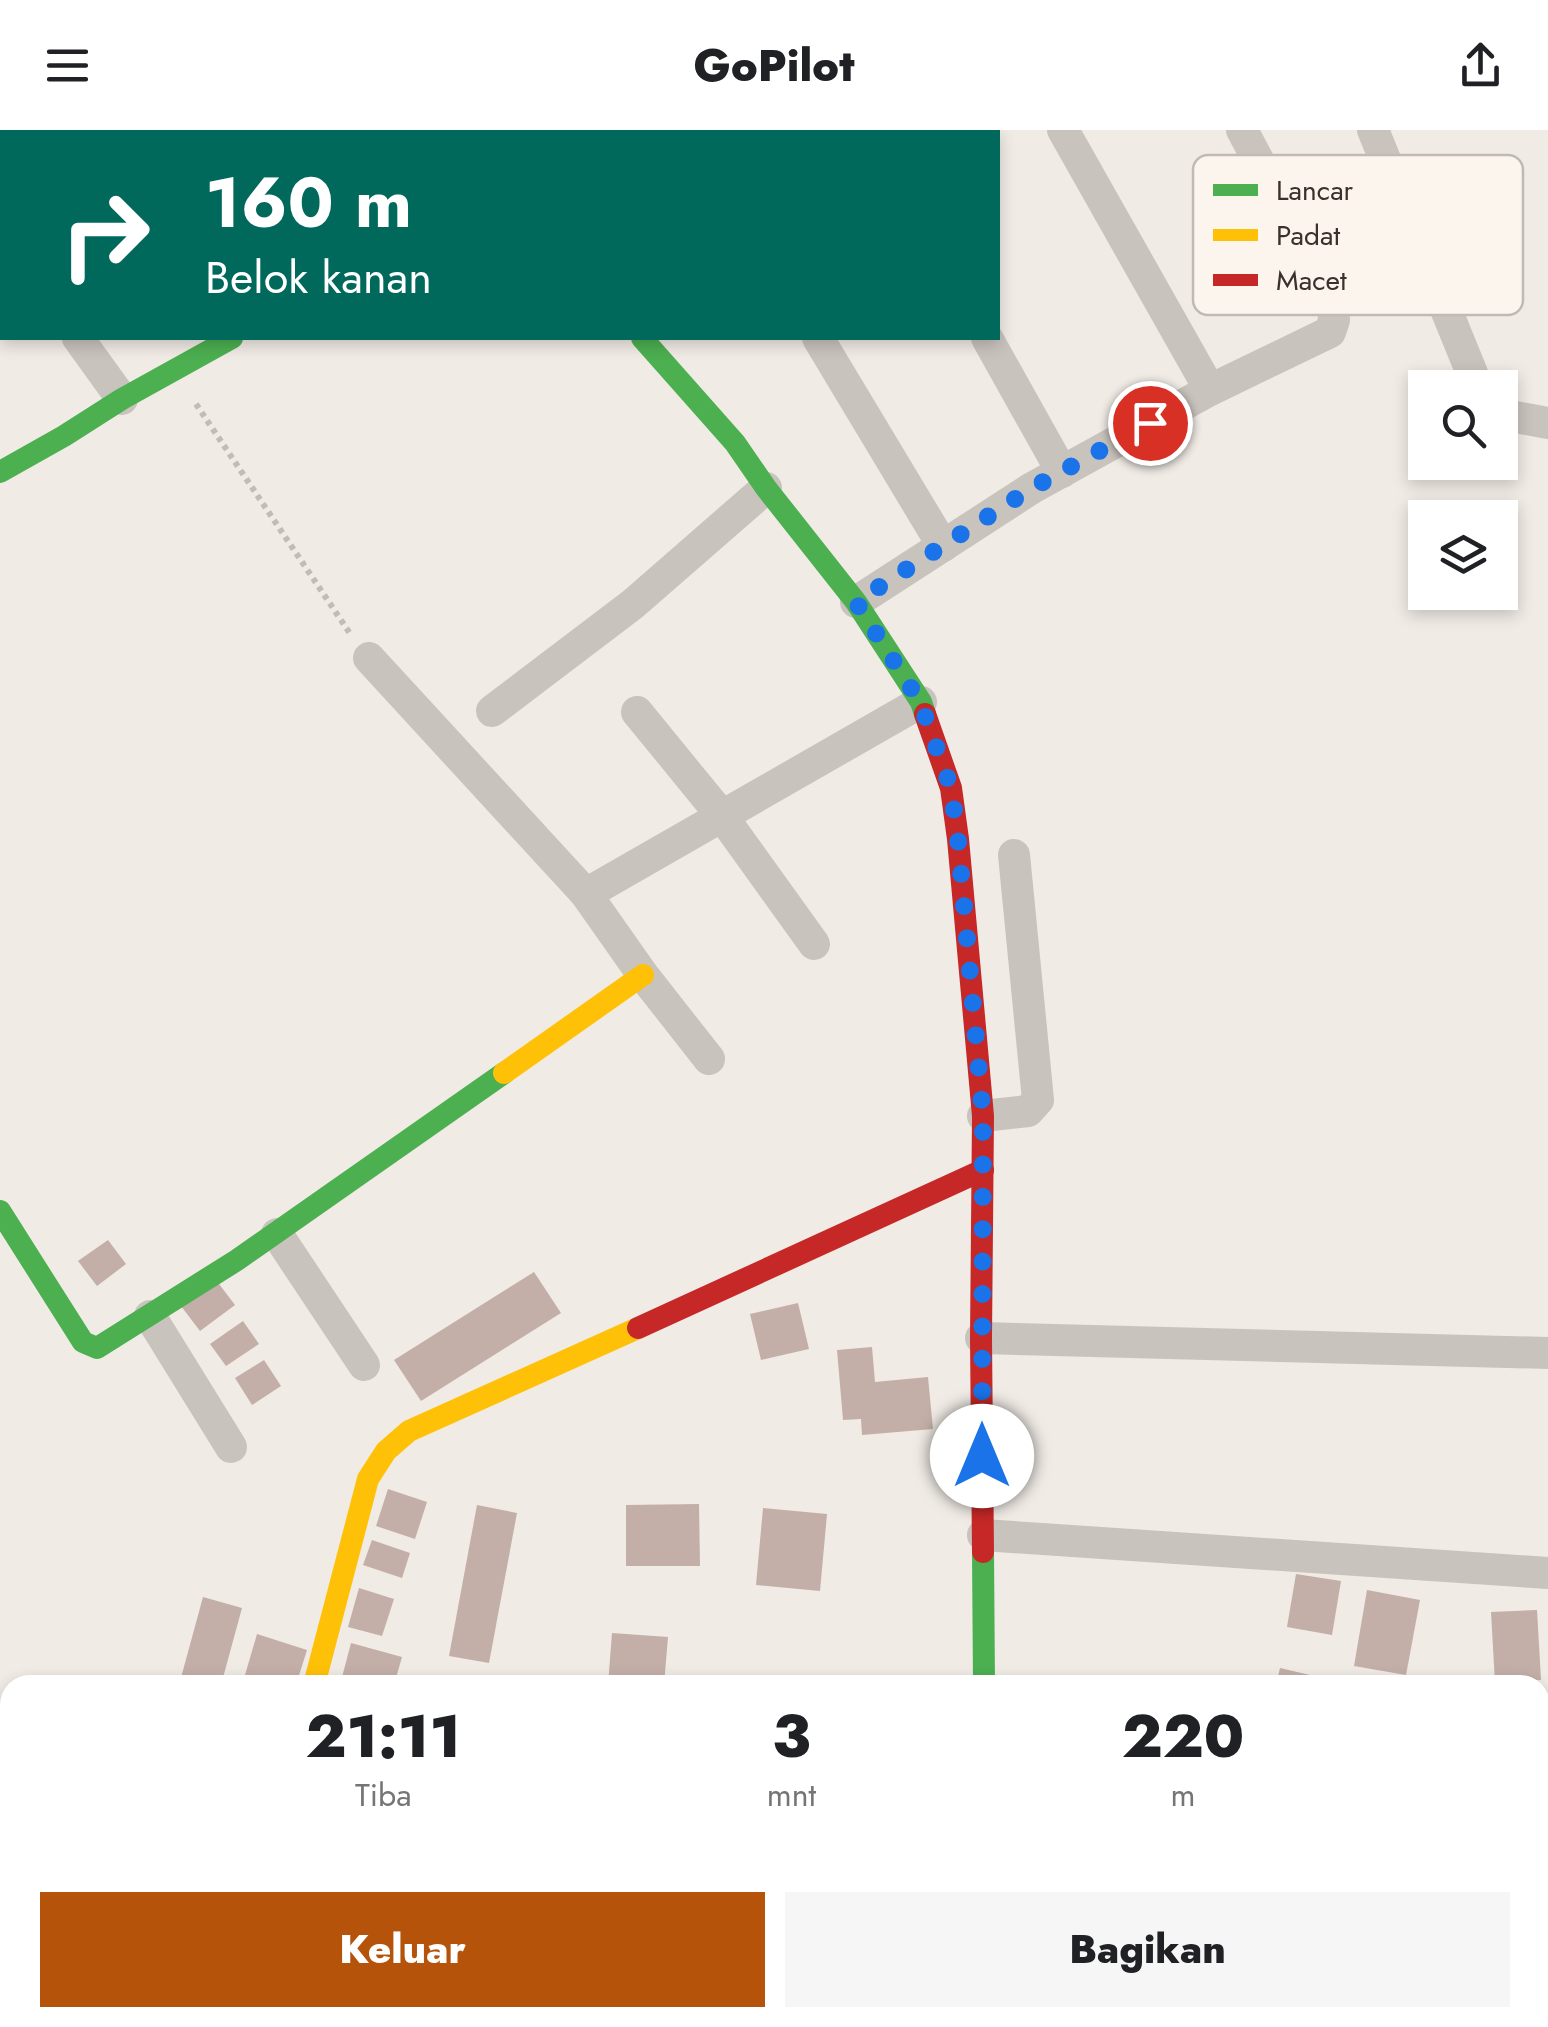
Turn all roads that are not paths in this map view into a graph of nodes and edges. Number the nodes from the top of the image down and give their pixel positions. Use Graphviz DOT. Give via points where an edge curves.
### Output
graph roads {
  1 [pos="1062,130"];
  2 [pos="1242,130"];
  3 [pos="1373,130"];
  4 [pos="1256,155"];
  5 [pos="1383,155"];
  6 [pos="1334,315"];
  7 [pos="1448,315"];
  8 [pos="79,340"];
  9 [pos="228,340"];
  10 [pos="644,340"];
  11 [pos="819,340"];
  12 [pos="988,340"];
  13 [pos="1471,370"];
  14 [pos="1210,390"];
  15 [pos="122,399"];
  16 [pos="1518,417"];
  17 [pos="1548,423"];
  18 [pos="0,472"];
  19 [pos="1062,472"];
  20 [pos="766,488"];
  21 [pos="943,546"];
  22 [pos="856,602"];
  23 [pos="369,658"];
  24 [pos="920,702"];
  25 [pos="492,710"];
  26 [pos="637,712"];
  27 [pos="722,816"];
  28 [pos="1014,856"];
  29 [pos="586,894"];
  30 [pos="814,944"];
  31 [pos="643,975"];
  32 [pos="709,1059"];
  33 [pos="983,1116"];
  34 [pos="982,1170"];
  35 [pos="0,1211"];
  36 [pos="277,1234"];
  37 [pos="150,1316"];
  38 [pos="981,1338"];
  39 [pos="1548,1353"];
  40 [pos="364,1365"];
  41 [pos="231,1447"];
  42 [pos="982,1534"];
  43 [pos="1548,1574"];
  44 [pos="317,1675"];
  45 [pos="984,1675"];
  1 -- 14 [label="street"];
  2 -- 4 [label="street"];
  3 -- 5 [label="street"];
  6 -- 14 [label="street" via="1330,332"];
  7 -- 13 [label="street"];
  8 -- 15 [label="street"];
  9 -- 15 [label="street"];
  10 -- 20 [label="street"];
  11 -- 21 [label="street"];
  12 -- 19 [label="street"];
  14 -- 19 [label="street"];
  15 -- 18 [label="street"];
  16 -- 17 [label="street"];
  19 -- 21 [label="street"];
  20 -- 22 [label="street"];
  20 -- 25 [label="street" via="633,604"];
  21 -- 22 [label="street"];
  22 -- 24 [label="street"];
  23 -- 29 [label="street"];
  24 -- 27 [label="street"];
  24 -- 33 [label="street" via="951,788"];
  26 -- 27 [label="street"];
  27 -- 29 [label="street"];
  27 -- 30 [label="street"];
  28 -- 33 [label="street" via="1038,1100 1028,1111"];
  29 -- 31 [label="street"];
  31 -- 32 [label="street"];
  31 -- 36 [label="street"];
  33 -- 34 [label="street"];
  34 -- 38 [label="street"];
  34 -- 44 [label="street" via="409,1431 368,1478"];
  35 -- 37 [label="street" via="86,1345 96,1348"];
  36 -- 37 [label="street"];
  36 -- 40 [label="street"];
  37 -- 41 [label="street"];
  38 -- 39 [label="street"];
  38 -- 42 [label="street"];
  42 -- 43 [label="street"];
  42 -- 45 [label="street"];
}
